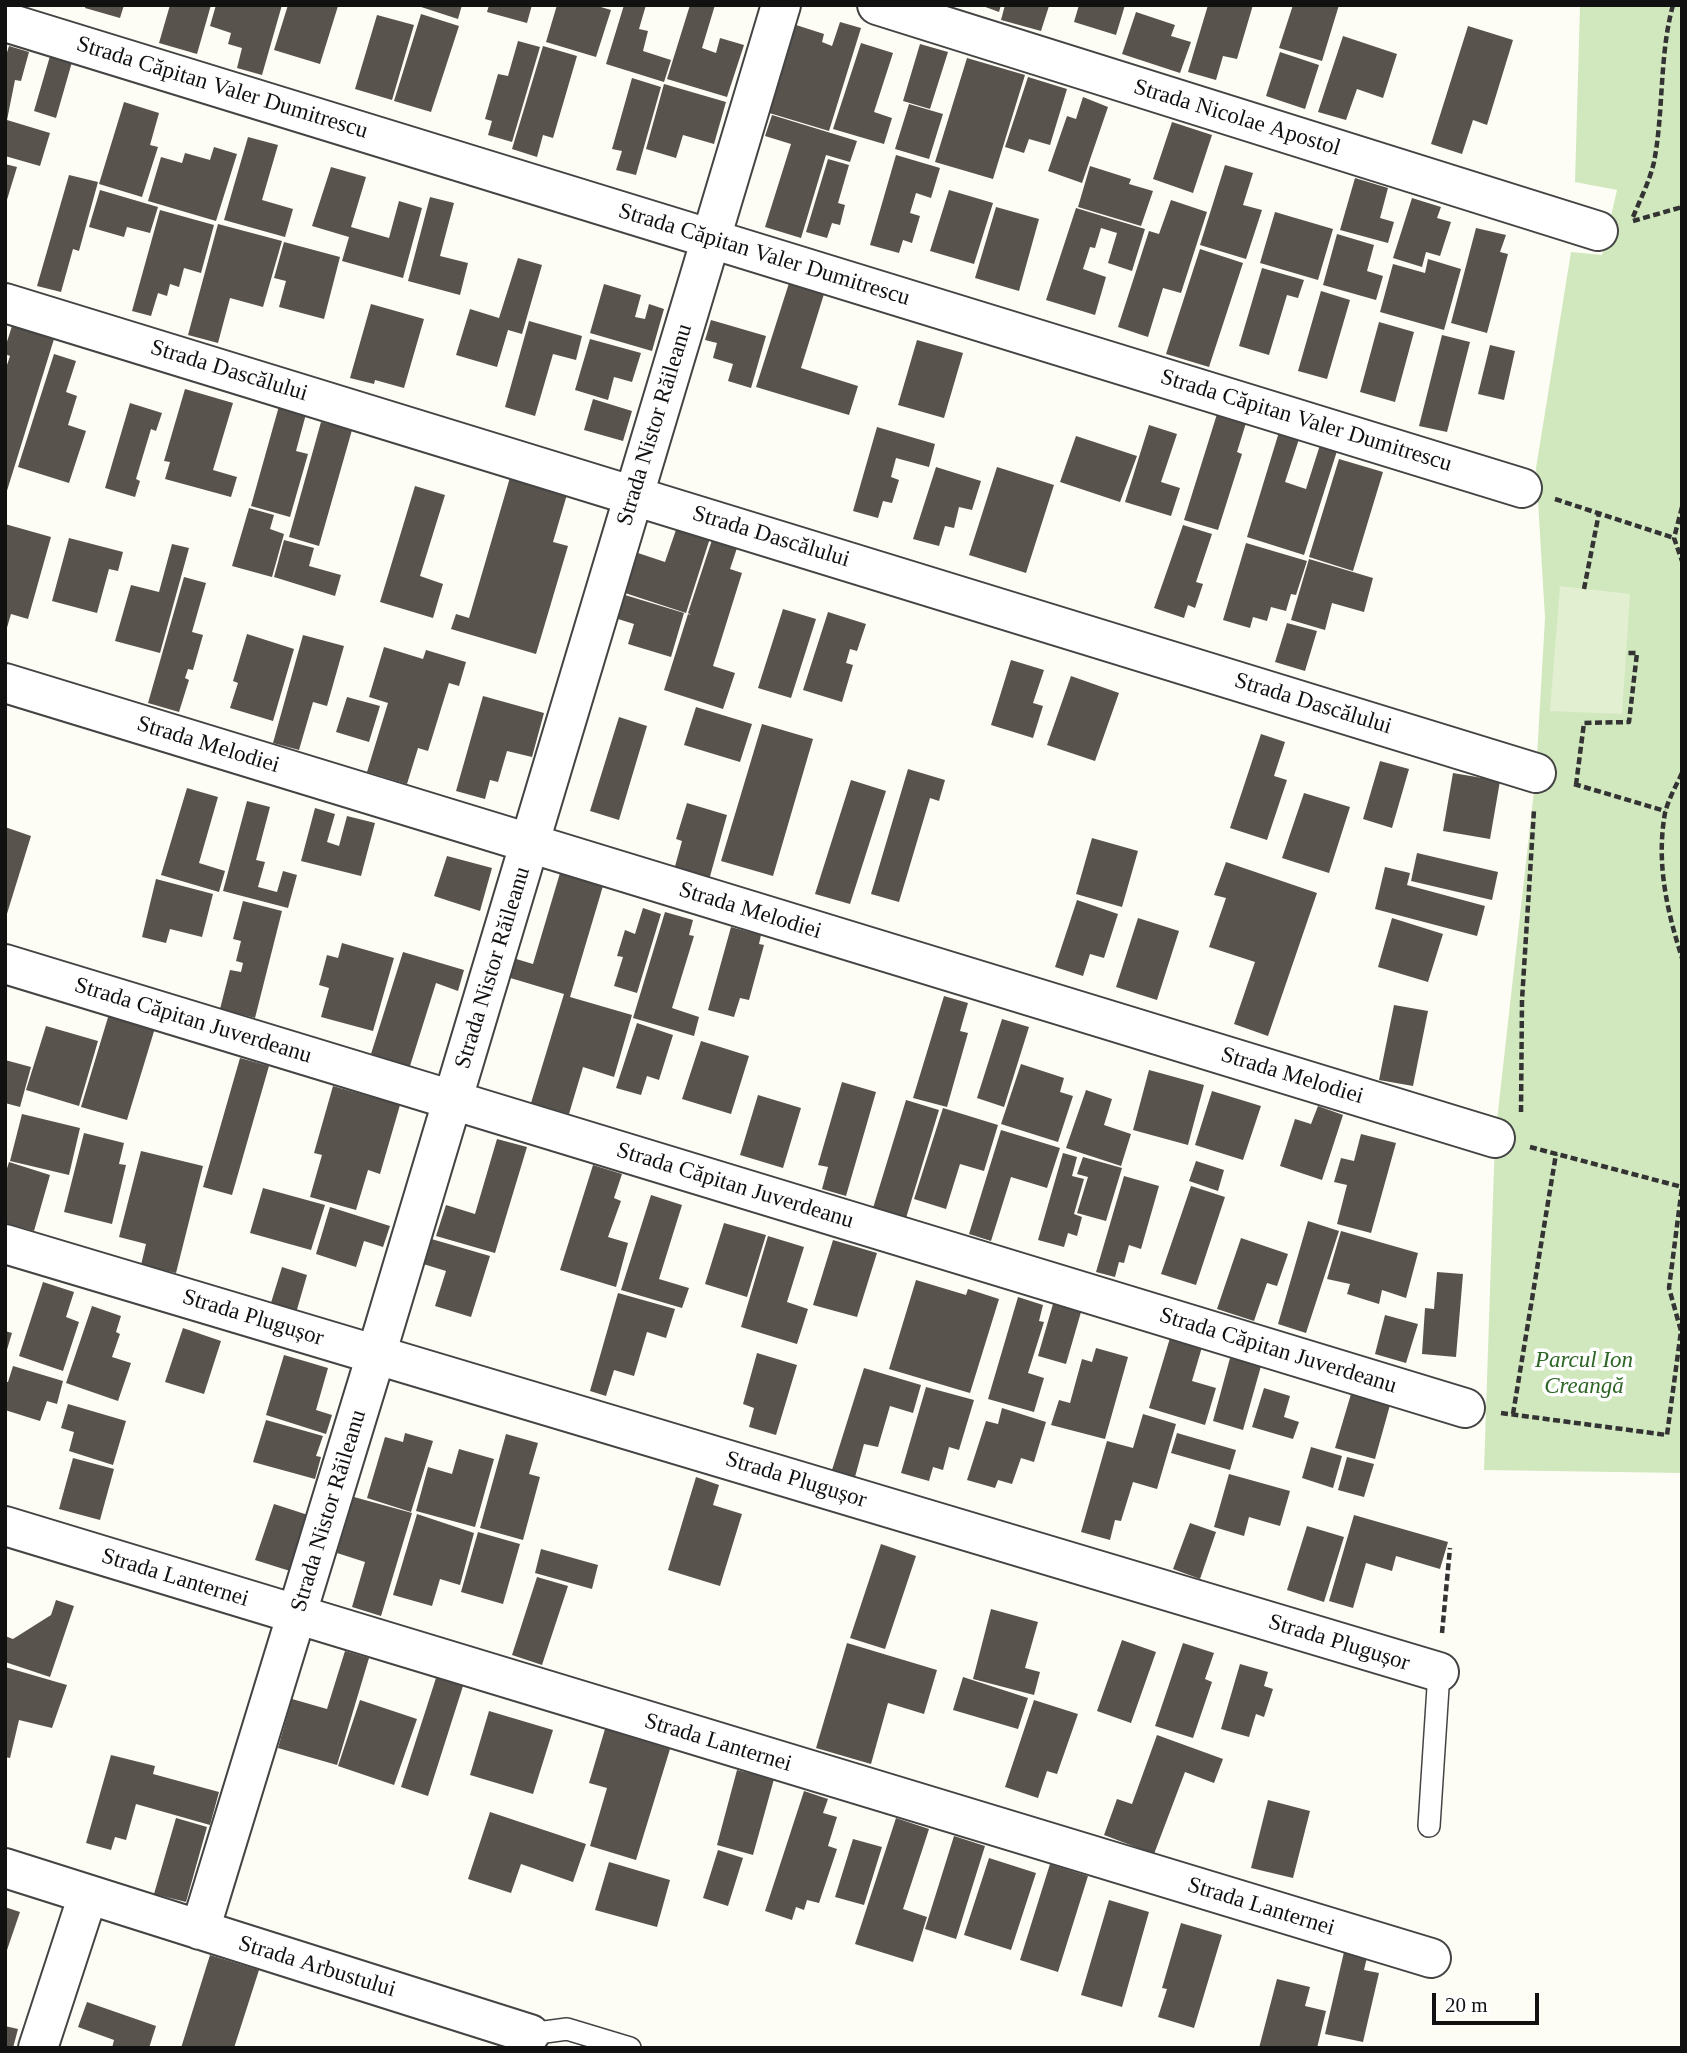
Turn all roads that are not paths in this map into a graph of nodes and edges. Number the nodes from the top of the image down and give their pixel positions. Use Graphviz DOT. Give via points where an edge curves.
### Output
graph roads {
  1 [pos="781,5"];
  2 [pos="877,5"];
  3 [pos="5,22"];
  4 [pos="1615,226"];
  5 [pos="712,239"];
  6 [pos="5,303"];
  7 [pos="1522,488"];
  8 [pos="633,494"];
  9 [pos="5,683"];
  10 [pos="1536,773"];
  11 [pos="531,844"];
  12 [pos="5,964"];
  13 [pos="453,1100"];
  14 [pos="1508,1141"];
  15 [pos="5,1244"];
  16 [pos="376,1355"];
  17 [pos="1465,1408"];
  18 [pos="5,1526"];
  19 [pos="297,1616"];
  20 [pos="1439,1672"];
  21 [pos="1429,1826"];
  22 [pos="5,1868"];
  23 [pos="88,1895"];
  24 [pos="200,1930"];
  25 [pos="1431,1958"];
  26 [pos="528,2041"];
  27 [pos="38,2048"];
  28 [pos="630,2048"];
  1 -- 5 [label="street, Strada Nistor Răileanu"];
  2 -- 4 [label="street, Strada Nicolae Apostol"];
  3 -- 5 [label="street, Strada Căpitan Valer Dumitrescu"];
  5 -- 7 [label="street, Strada Căpitan Valer Dumitrescu"];
  5 -- 8 [label="street, Strada Nistor Răileanu"];
  6 -- 8 [label="street, Strada Dascălului"];
  8 -- 10 [label="street, Strada Dascălului"];
  8 -- 11 [label="street, Strada Nistor Răileanu"];
  9 -- 11 [label="street, Strada Melodiei"];
  11 -- 13 [label="street, Strada Nistor Răileanu"];
  11 -- 14 [label="street, Strada Melodiei"];
  12 -- 13 [label="street, Strada Căpitan Juverdeanu"];
  13 -- 16 [label="street, Strada Nistor Răileanu"];
  13 -- 17 [label="street, Strada Căpitan Juverdeanu"];
  15 -- 16 [label="street, Strada Plugușor"];
  16 -- 19 [label="street, Strada Nistor Răileanu"];
  16 -- 20 [label="street, Strada Plugușor"];
  18 -- 19 [label="street, Strada Lanternei"];
  19 -- 24 [label="street, Strada Nistor Răileanu"];
  19 -- 25 [label="street, Strada Lanternei"];
  20 -- 21 [label="lane, Strada Plugușor"];
  22 -- 23 [label="street, Strada Arbustului"];
  23 -- 24 [label="street, Strada Arbustului"];
  23 -- 27 [label="street"];
  24 -- 26 [label="street, Strada Arbustului"];
  26 -- 28 [label="lane, Strada Arbustului" via="568,2029"];
}
